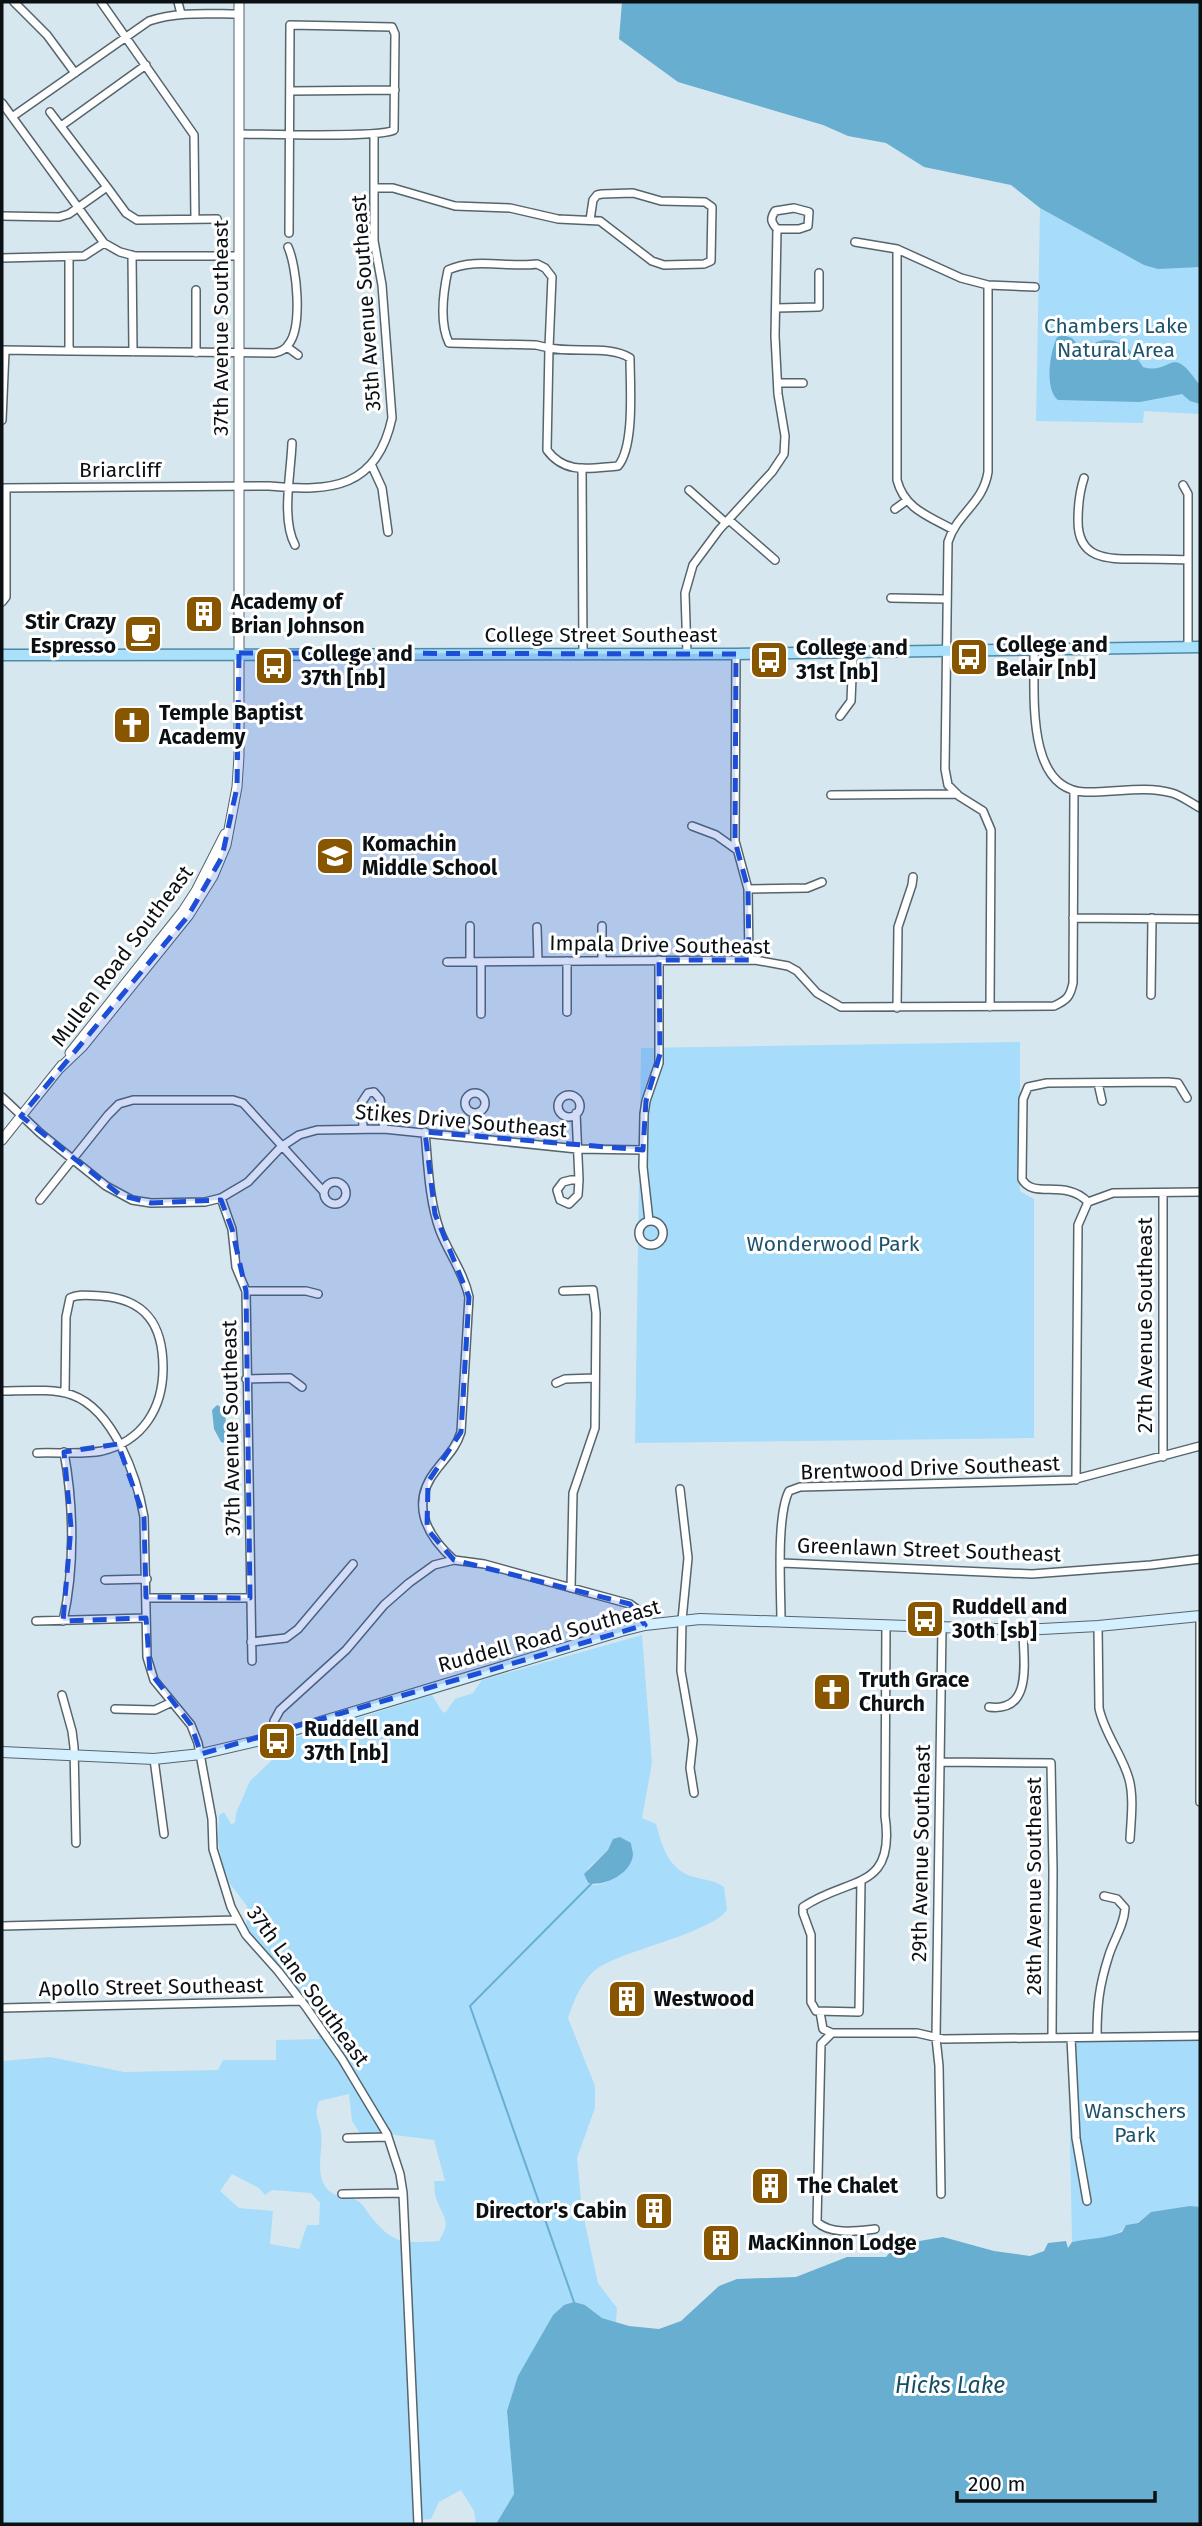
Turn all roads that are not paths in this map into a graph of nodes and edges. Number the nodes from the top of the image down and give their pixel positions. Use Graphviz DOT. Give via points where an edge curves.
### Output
graph roads {
  1 [pos="14,2"];
  2 [pos="101,2"];
  3 [pos="178,2"];
  4 [pos="239,2"];
  5 [pos="181,14"];
  6 [pos="239,14"];
  7 [pos="128,39"];
  8 [pos="146,65"];
  9 [pos="75,73"];
  10 [pos="395,90"];
  11 [pos="289,91"];
  12 [pos="2,103"];
  13 [pos="50,113"];
  14 [pos="12,117"];
  15 [pos="61,127"];
  16 [pos="239,134"];
  17 [pos="289,134"];
  18 [pos="374,134"];
  19 [pos="107,187"];
  20 [pos="374,188"];
  21 [pos="78,207"];
  22 [pos="2,216"];
  23 [pos="195,219"];
  24 [pos="217,219"];
  25 [pos="590,220"];
  26 [pos="777,229"];
  27 [pos="289,233"];
  28 [pos="855,242"];
  29 [pos="104,243"];
  30 [pos="288,247"];
  31 [pos="897,249"];
  32 [pos="132,255"];
  33 [pos="239,256"];
  34 [pos="69,257"];
  35 [pos="2,258"];
  36 [pos="819,273"];
  37 [pos="988,285"];
  38 [pos="1035,287"];
  39 [pos="196,290"];
  40 [pos="776,308"];
  41 [pos="287,347"];
  42 [pos="549,348"];
  43 [pos="3,350"];
  44 [pos="71,351"];
  45 [pos="133,352"];
  46 [pos="196,352"];
  47 [pos="239,353"];
  48 [pos="298,355"];
  49 [pos="778,383"];
  50 [pos="803,383"];
  51 [pos="2,420"];
  52 [pos="292,443"];
  53 [pos="371,464"];
  54 [pos="582,468"];
  55 [pos="1084,478"];
  56 [pos="1183,485"];
  57 [pos="239,487"];
  58 [pos="4,488"];
  59 [pos="289,488"];
  60 [pos="689,490"];
  61 [pos="981,496"];
  62 [pos="906,501"];
  63 [pos="991,502"];
  64 [pos="895,509"];
  65 [pos="728,521"];
  66 [pos="952,529"];
  67 [pos="388,532"];
  68 [pos="295,545"];
  69 [pos="1188,559"];
  70 [pos="775,560"];
  71 [pos="891,598"];
  72 [pos="945,599"];
  73 [pos="2,603"];
  74 [pos="1200,647"];
  75 [pos="1188,648"];
  76 [pos="1034,650"];
  77 [pos="945,652"];
  78 [pos="239,653"];
  79 [pos="853,653"];
  80 [pos="583,654"];
  81 [pos="687,654"];
  82 [pos="736,654"];
  83 [pos="2,655"];
  84 [pos="840,716"];
  85 [pos="1074,791"];
  86 [pos="957,794"];
  87 [pos="831,795"];
  88 [pos="1200,808"];
  89 [pos="692,826"];
  90 [pos="737,850"];
  91 [pos="913,877"];
  92 [pos="822,881"];
  93 [pos="748,889"];
  94 [pos="1073,918"];
  95 [pos="1152,918"];
  96 [pos="1200,919"];
  97 [pos="470,926"];
  98 [pos="602,926"];
  99 [pos="537,927"];
  100 [pos="659,960"];
  101 [pos="748,960"];
  102 [pos="538,961"];
  103 [pos="567,961"];
  104 [pos="602,961"];
  105 [pos="447,962"];
  106 [pos="470,962"];
  107 [pos="481,962"];
  108 [pos="1151,995"];
  109 [pos="990,1007"];
  110 [pos="897,1008"];
  111 [pos="567,1012"];
  112 [pos="481,1014"];
  113 [pos="1098,1083"];
  114 [pos="2,1097"];
  115 [pos="1187,1098"];
  116 [pos="1102,1101"];
  117 [pos="474,1113"];
  118 [pos="576,1113"];
  119 [pos="21,1116"];
  120 [pos="363,1129"];
  121 [pos="384,1129"];
  122 [pos="425,1132"];
  123 [pos="473,1137"];
  124 [pos="2,1140"];
  125 [pos="282,1147"];
  126 [pos="577,1149"];
  127 [pos="643,1150"];
  128 [pos="74,1158"];
  129 [pos="579,1180"];
  130 [pos="324,1192"];
  131 [pos="1200,1192"];
  132 [pos="1163,1193"];
  133 [pos="221,1199"];
  134 [pos="40,1200"];
  135 [pos="1088,1202"];
  136 [pos="649,1221"];
  137 [pos="246,1291"];
  138 [pos="563,1291"];
  139 [pos="318,1294"];
  140 [pos="595,1378"];
  141 [pos="246,1380"];
  142 [pos="556,1383"];
  143 [pos="302,1387"];
  144 [pos="2,1391"];
  145 [pos="65,1393"];
  146 [pos="118,1444"];
  147 [pos="1200,1447"];
  148 [pos="37,1452"];
  149 [pos="64,1452"];
  150 [pos="1163,1457"];
  151 [pos="1076,1480"];
  152 [pos="680,1489"];
  153 [pos="1200,1559"];
  154 [pos="454,1560"];
  155 [pos="782,1563"];
  156 [pos="353,1564"];
  157 [pos="147,1579"];
  158 [pos="105,1580"];
  159 [pos="571,1588"];
  160 [pos="146,1598"];
  161 [pos="250,1598"];
  162 [pos="1200,1616"];
  163 [pos="146,1618"];
  164 [pos="682,1620"];
  165 [pos="36,1621"];
  166 [pos="63,1621"];
  167 [pos="781,1621"];
  168 [pos="645,1625"];
  169 [pos="886,1625"];
  170 [pos="1098,1626"];
  171 [pos="942,1627"];
  172 [pos="1023,1630"];
  173 [pos="251,1642"];
  174 [pos="252,1661"];
  175 [pos="62,1695"];
  176 [pos="172,1703"];
  177 [pos="989,1707"];
  178 [pos="116,1709"];
  179 [pos="275,1736"];
  180 [pos="2,1752"];
  181 [pos="201,1754"];
  182 [pos="74,1756"];
  183 [pos="154,1759"];
  184 [pos="940,1762"];
  185 [pos="694,1793"];
  186 [pos="1200,1802"];
  187 [pos="164,1834"];
  188 [pos="1130,1839"];
  189 [pos="76,1843"];
  190 [pos="861,1881"];
  191 [pos="1104,1896"];
  192 [pos="237,1920"];
  193 [pos="2,1926"];
  194 [pos="302,2001"];
  195 [pos="2,2008"];
  196 [pos="820,2012"];
  197 [pos="832,2033"];
  198 [pos="1200,2036"];
  199 [pos="1052,2037"];
  200 [pos="1097,2037"];
  201 [pos="936,2038"];
  202 [pos="1071,2038"];
  203 [pos="388,2137"];
  204 [pos="347,2138"];
  205 [pos="402,2193"];
  206 [pos="342,2194"];
  207 [pos="941,2194"];
  208 [pos="1087,2201"];
  209 [pos="875,2229"];
  210 [pos="418,2524"];
  1 -- 9 [label="street" via="47,34"];
  2 -- 7 [label="street"];
  3 -- 5 [label="street"];
  4 -- 6 [label="street, 37th Avenue Southeast"];
  5 -- 6 [label="street"];
  5 -- 7 [label="street" via="149,21"];
  6 -- 16 [label="street, 37th Avenue Southeast"];
  7 -- 8 [label="street"];
  7 -- 9 [label="street"];
  8 -- 15 [label="street"];
  8 -- 23 [label="street" via="194,135"];
  9 -- 14 [label="street"];
  10 -- 11 [label="street"];
  10 -- 11 [label="street" via="392,27 290,25"];
  10 -- 18 [label="street" via="394,130"];
  11 -- 17 [label="street"];
  12 -- 14 [label="street"];
  13 -- 15 [label="street"];
  14 -- 21 [label="street"];
  15 -- 19 [label="street"];
  16 -- 17 [label="street"];
  16 -- 33 [label="street, 37th Avenue Southeast"];
  17 -- 18 [label="street"];
  17 -- 27 [label="street"];
  18 -- 20 [label="street, 35th Avenue Southeast"];
  19 -- 21 [label="street"];
  19 -- 23 [label="street" via="126,213 137,219"];
  20 -- 25 [label="street" via="393,188 455,206 510,208 558,219"];
  20 -- 53 [label="street, 35th Avenue Southeast" via="374,242 382,285 392,418 388,437"];
  21 -- 22 [label="street" via="59,217"];
  21 -- 29 [label="street"];
  23 -- 24 [label="street"];
  25 -- 25 [label="street" via="593,200 602,194 705,202 712,207 710,261 664,265 652,261 600,221"];
  26 -- 26 [label="street" via="804,228 810,222 809,212 794,208 775,211 771,217"];
  26 -- 40 [label="street"];
  28 -- 31 [label="street"];
  29 -- 32 [label="street"];
  29 -- 34 [label="street" via="84,256"];
  30 -- 41 [label="street" via="295,267 296,323"];
  31 -- 37 [label="street"];
  31 -- 62 [label="street" via="897,471"];
  32 -- 33 [label="street"];
  32 -- 45 [label="street"];
  33 -- 47 [label="street, 37th Avenue Southeast"];
  34 -- 35 [label="street"];
  34 -- 44 [label="street"];
  36 -- 40 [label="street" via="819,307"];
  37 -- 38 [label="street"];
  37 -- 61 [label="street" via="989,463"];
  39 -- 46 [label="street"];
  40 -- 49 [label="street"];
  41 -- 47 [label="street" via="274,353"];
  41 -- 48 [label="street"];
  42 -- 42 [label="street" via="552,277 545,268 537,264 468,265 448,270 444,332 449,343"];
  42 -- 54 [label="street" via="547,450 554,460"];
  42 -- 54 [label="street" via="621,352 630,358 624,460 618,466"];
  43 -- 44 [label="street"];
  43 -- 51 [label="street"];
  44 -- 45 [label="street"];
  45 -- 46 [label="street"];
  46 -- 47 [label="street"];
  47 -- 57 [label="street, 37th Avenue Southeast"];
  49 -- 50 [label="street"];
  49 -- 65 [label="street" via="784,454"];
  52 -- 59 [label="street"];
  53 -- 59 [label="street, Briarcliff" via="352,480 333,486"];
  53 -- 67 [label="street" via="382,488"];
  54 -- 80 [label="street"];
  55 -- 69 [label="street" via="1078,496 1078,533 1085,547 1108,559"];
  56 -- 69 [label="street" via="1188,494"];
  57 -- 58 [label="street, Briarcliff"];
  57 -- 59 [label="street, Briarcliff"];
  57 -- 78 [label="street, 37th Avenue Southeast"];
  58 -- 73 [label="street"];
  59 -- 68 [label="street" via="289,534"];
  60 -- 65 [label="street"];
  61 -- 63 [label="street"];
  61 -- 66 [label="street"];
  62 -- 64 [label="street"];
  62 -- 66 [label="street"];
  65 -- 70 [label="street"];
  65 -- 81 [label="street" via="701,552 688,578"];
  66 -- 72 [label="street"];
  69 -- 75 [label="street"];
  71 -- 72 [label="street"];
  72 -- 77 [label="street"];
  74 -- 75 [label="main road, College Street Southeast"];
  75 -- 76 [label="main road, College Street Southeast"];
  76 -- 77 [label="main road, College Street Southeast"];
  76 -- 85 [label="street" via="1035,722 1043,756 1058,785"];
  77 -- 79 [label="main road, College Street Southeast"];
  77 -- 86 [label="street" via="945,769 948,785"];
  78 -- 80 [label="main road, College Street Southeast"];
  78 -- 83 [label="main road, College Street Southeast"];
  78 -- 119 [label="street, Mullen Road Southeast" via="239,756 229,827 183,911"];
  79 -- 82 [label="main road, College Street Southeast"];
  79 -- 84 [label="street" via="851,701"];
  80 -- 81 [label="main road, College Street Southeast"];
  81 -- 82 [label="main road, College Street Southeast"];
  82 -- 90 [label="street"];
  85 -- 88 [label="street" via="1168,792"];
  85 -- 94 [label="street"];
  86 -- 87 [label="street"];
  86 -- 109 [label="street" via="983,811 991,830"];
  89 -- 90 [label="street"];
  90 -- 93 [label="street"];
  91 -- 110 [label="street" via="898,927"];
  92 -- 93 [label="street" via="807,888"];
  93 -- 101 [label="street"];
  94 -- 95 [label="street"];
  94 -- 109 [label="street, Impala Drive Southeast" via="1073,983 1067,1000 1054,1006"];
  95 -- 96 [label="street"];
  95 -- 108 [label="street"];
  97 -- 106 [label="street"];
  98 -- 104 [label="street"];
  99 -- 102 [label="street"];
  100 -- 101 [label="street, Impala Drive Southeast"];
  100 -- 104 [label="street, Impala Drive Southeast"];
  100 -- 127 [label="street" via="660,1054 646,1101"];
  101 -- 110 [label="street, Impala Drive Southeast" via="788,966 817,993 841,1007"];
  102 -- 103 [label="street, Impala Drive Southeast"];
  102 -- 107 [label="street, Impala Drive Southeast"];
  103 -- 104 [label="street, Impala Drive Southeast"];
  103 -- 111 [label="street"];
  105 -- 106 [label="street, Impala Drive Southeast"];
  106 -- 107 [label="street, Impala Drive Southeast"];
  107 -- 112 [label="street"];
  109 -- 110 [label="street, Impala Drive Southeast"];
  113 -- 115 [label="street" via="1178,1083"];
  113 -- 116 [label="street"];
  113 -- 135 [label="street" via="1028,1087 1023,1099 1024,1184 1032,1189 1075,1192"];
  114 -- 119 [label="street, Stikes Drive Southeast"];
  117 -- 123 [label="street"];
  118 -- 126 [label="street"];
  119 -- 124 [label="street, Mullen Road Southeast"];
  119 -- 128 [label="street, Stikes Drive Southeast"];
  120 -- 121 [label="street, Stikes Drive Southeast"];
  120 -- 121 [label="street" via="362,1102 374,1092 380,1099"];
  120 -- 125 [label="street, Stikes Drive Southeast" via="317,1130"];
  121 -- 122 [label="street, Stikes Drive Southeast"];
  122 -- 123 [label="street, Stikes Drive Southeast"];
  122 -- 154 [label="street" via="435,1214 469,1297 461,1432 428,1482 423,1512 427,1529"];
  123 -- 126 [label="street, Stikes Drive Southeast"];
  125 -- 128 [label="street" via="247,1106 237,1101 133,1100 119,1104"];
  125 -- 130 [label="street"];
  125 -- 133 [label="street, Stikes Drive Southeast" via="248,1182"];
  126 -- 127 [label="street, Stikes Drive Southeast"];
  126 -- 129 [label="street"];
  127 -- 136 [label="street"];
  128 -- 133 [label="street, Stikes Drive Southeast" via="106,1186 132,1200"];
  128 -- 134 [label="street"];
  131 -- 132 [label="street"];
  132 -- 135 [label="street" via="1113,1193"];
  132 -- 150 [label="street, 27th Avenue Southeast"];
  133 -- 137 [label="street, 37th Avenue Southeast"];
  135 -- 151 [label="street" via="1077,1225"];
  137 -- 139 [label="street"];
  137 -- 141 [label="street, 37th Avenue Southeast"];
  138 -- 140 [label="street" via="593,1290"];
  140 -- 142 [label="street"];
  140 -- 159 [label="street" via="594,1434 573,1493"];
  141 -- 143 [label="street" via="290,1378"];
  141 -- 161 [label="street, 37th Avenue Southeast"];
  144 -- 145 [label="street"];
  145 -- 146 [label="street, 37th Lane Southeast" via="97,1411"];
  145 -- 146 [label="street" via="70,1298 116,1297 142,1310 160,1335 163,1382 152,1417"];
  146 -- 149 [label="street" via="101,1451"];
  146 -- 157 [label="street, 37th Lane Southeast" via="141,1497"];
  147 -- 150 [label="street, Brentwood Drive Southeast"];
  148 -- 149 [label="street"];
  149 -- 166 [label="street" via="71,1527"];
  150 -- 151 [label="street, Brentwood Drive Southeast"];
  151 -- 155 [label="street, Brentwood Drive Southeast" via="800,1487 789,1491 783,1502"];
  152 -- 164 [label="street" via="688,1558"];
  153 -- 155 [label="street, Greenlawn Street Southeast" via="1032,1574"];
  154 -- 159 [label="street"];
  154 -- 179 [label="street" via="434,1565 384,1605 346,1650 280,1710 274,1721"];
  155 -- 167 [label="street, Brentwood Drive Southeast"];
  156 -- 173 [label="street" via="298,1629 286,1638"];
  157 -- 158 [label="street"];
  157 -- 160 [label="street, 37th Lane Southeast"];
  159 -- 168 [label="street" via="636,1607"];
  160 -- 161 [label="street"];
  160 -- 163 [label="street, 37th Lane Southeast"];
  161 -- 173 [label="street, 37th Avenue Southeast"];
  162 -- 170 [label="main road, Ruddell Road Southeast"];
  162 -- 186 [label="street"];
  163 -- 166 [label="street"];
  163 -- 176 [label="street, 37th Lane Southeast" via="150,1672"];
  164 -- 167 [label="main road, Ruddell Road Southeast"];
  164 -- 168 [label="main road, Ruddell Road Southeast"];
  164 -- 185 [label="street" via="681,1671 692,1731"];
  165 -- 166 [label="street"];
  167 -- 169 [label="main road, Ruddell Road Southeast"];
  168 -- 179 [label="main road, Ruddell Road Southeast"];
  169 -- 171 [label="main road, Ruddell Road Southeast"];
  169 -- 190 [label="street" via="888,1844 880,1864"];
  170 -- 172 [label="main road, Ruddell Road Southeast"];
  170 -- 188 [label="street" via="1099,1708 1129,1779"];
  171 -- 172 [label="main road, Ruddell Road Southeast"];
  171 -- 184 [label="street, 29th Avenue Southeast"];
  172 -- 177 [label="street" via="1020,1693 1004,1707"];
  173 -- 174 [label="street, 37th Avenue Southeast"];
  175 -- 182 [label="street"];
  176 -- 178 [label="street" via="155,1710"];
  176 -- 181 [label="street, 37th Lane Southeast" via="191,1725"];
  179 -- 181 [label="main road, Ruddell Road Southeast"];
  180 -- 182 [label="main road, Ruddell Road Southeast"];
  181 -- 183 [label="main road, Ruddell Road Southeast"];
  181 -- 192 [label="street, 37th Lane Southeast" via="213,1849"];
  182 -- 183 [label="main road, Ruddell Road Southeast"];
  182 -- 189 [label="street"];
  183 -- 187 [label="street"];
  184 -- 199 [label="street, 28th Avenue Southeast" via="1051,1763"];
  184 -- 201 [label="street, 29th Avenue Southeast"];
  190 -- 196 [label="street" via="859,2012"];
  190 -- 196 [label="street" via="802,1910 811,1929 811,2006"];
  191 -- 200 [label="street" via="1117,1899 1125,1909 1098,1992"];
  192 -- 193 [label="street"];
  192 -- 194 [label="street, 37th Lane Southeast"];
  194 -- 195 [label="street, Apollo Street Southeast"];
  194 -- 203 [label="street, 37th Lane Southeast"];
  196 -- 197 [label="street" via="823,2029"];
  197 -- 201 [label="street" via="917,2033"];
  197 -- 209 [label="street" via="821,2044 817,2222 853,2232"];
  198 -- 200 [label="street"];
  199 -- 201 [label="street"];
  199 -- 202 [label="street"];
  200 -- 202 [label="street"];
  201 -- 207 [label="street, 29th Avenue Southeast"];
  202 -- 208 [label="street" via="1076,2138"];
  203 -- 204 [label="street"];
  203 -- 205 [label="street, 37th Lane Southeast"];
  205 -- 206 [label="street"];
  205 -- 210 [label="street, 37th Lane Southeast"];
}
